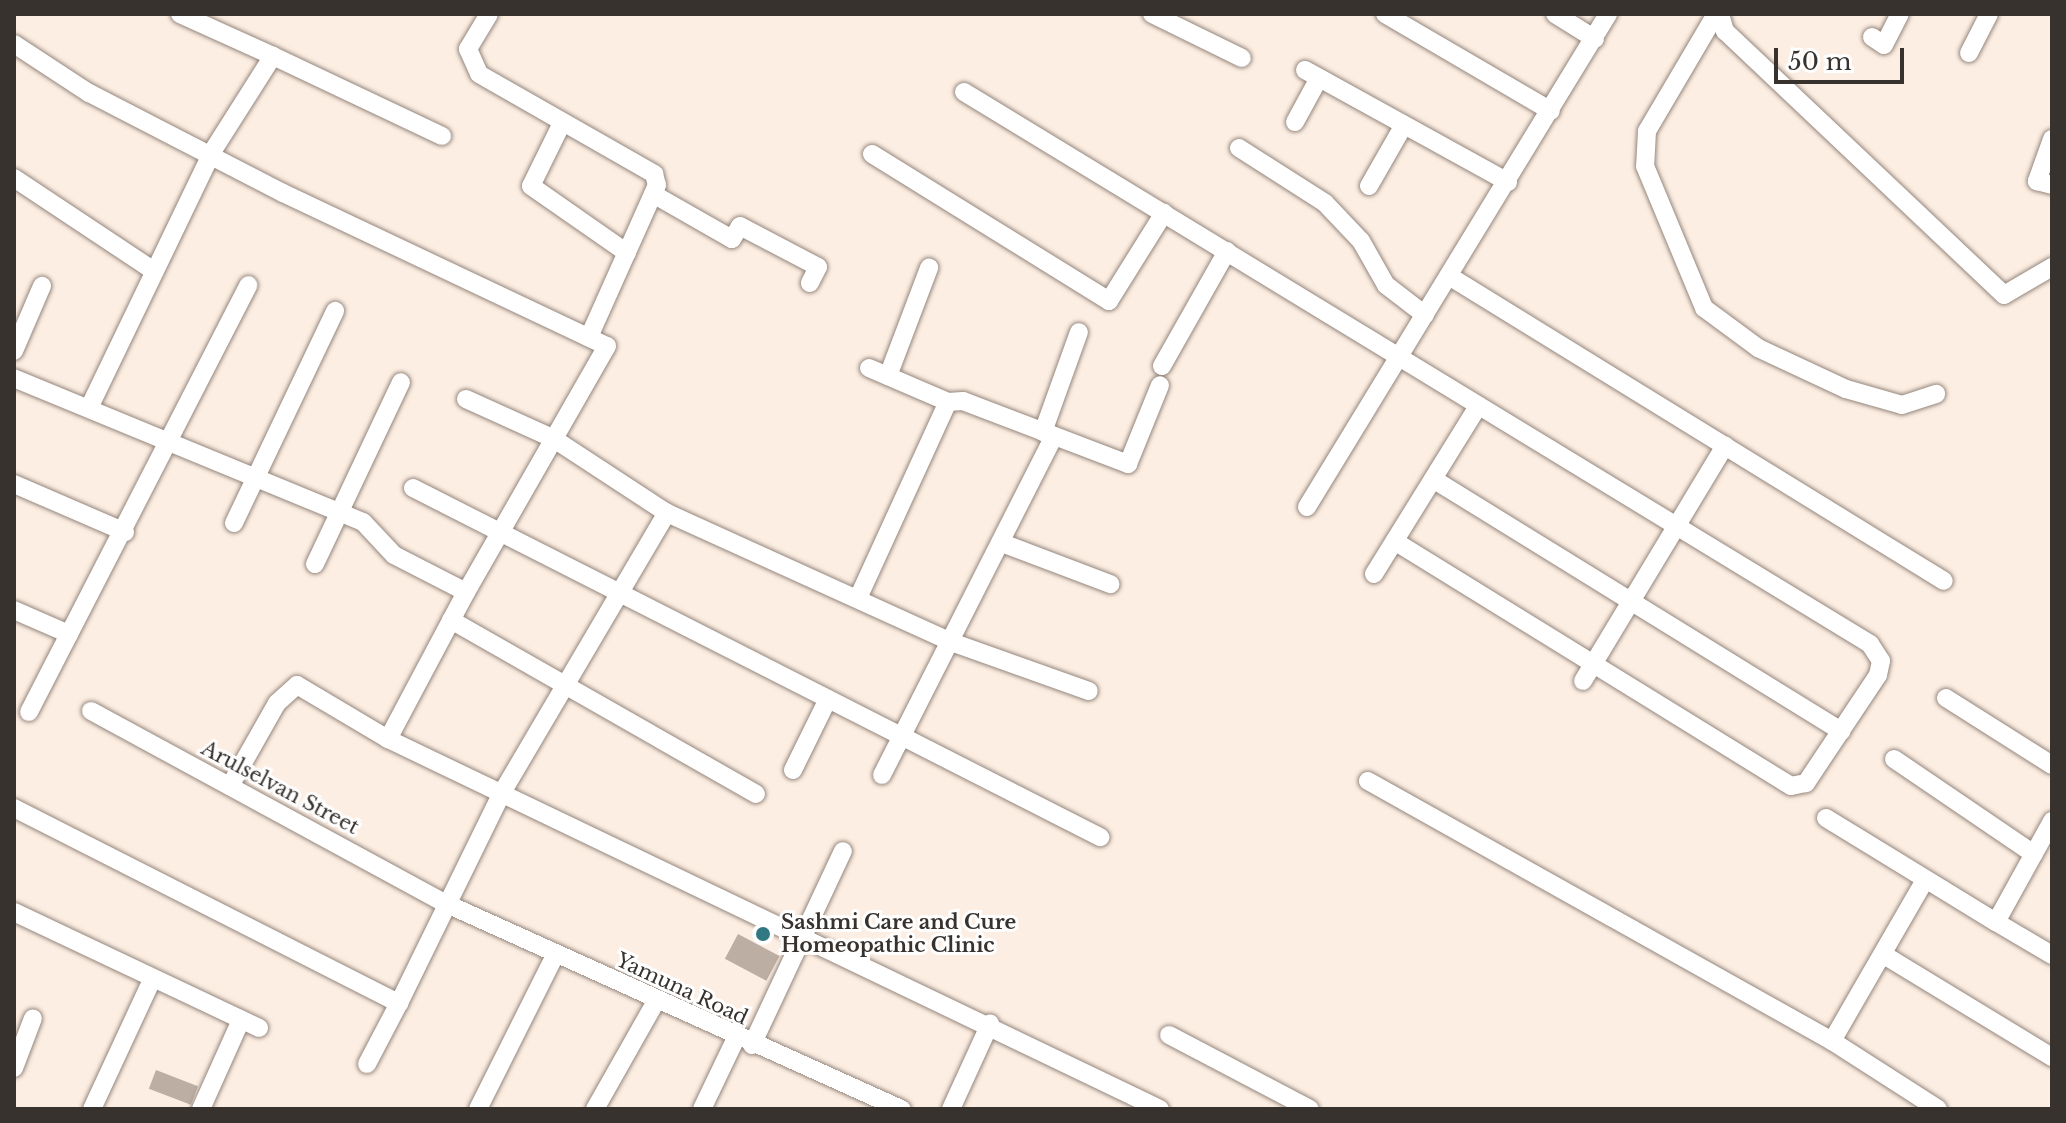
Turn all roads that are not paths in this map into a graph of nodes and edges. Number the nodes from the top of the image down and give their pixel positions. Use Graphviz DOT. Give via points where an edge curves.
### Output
graph roads {
  1 [pos="180,14"];
  2 [pos="1152,14"];
  3 [pos="1385,14"];
  4 [pos="1555,14"];
  5 [pos="1608,14"];
  6 [pos="1718,14"];
  7 [pos="1900,14"];
  8 [pos="1989,14"];
  9 [pos="481,17"];
  10 [pos="1872,37"];
  11 [pos="1595,39"];
  12 [pos="14,44"];
  13 [pos="1969,53"];
  14 [pos="273,56"];
  15 [pos="1242,58"];
  16 [pos="964,92"];
  17 [pos="1551,111"];
  18 [pos="1295,122"];
  19 [pos="562,123"];
  20 [pos="1404,125"];
  21 [pos="442,136"];
  22 [pos="2052,139"];
  23 [pos="1239,148"];
  24 [pos="212,152"];
  25 [pos="872,154"];
  26 [pos="14,178"];
  27 [pos="1508,182"];
  28 [pos="2052,185"];
  29 [pos="1369,186"];
  30 [pos="653,194"];
  31 [pos="1164,213"];
  32 [pos="1227,251"];
  33 [pos="627,253"];
  34 [pos="2052,267"];
  35 [pos="929,268"];
  36 [pos="151,269"];
  37 [pos="1449,276"];
  38 [pos="810,283"];
  39 [pos="248,285"];
  40 [pos="42,286"];
  41 [pos="335,311"];
  42 [pos="1425,315"];
  43 [pos="1079,332"];
  44 [pos="589,337"];
  45 [pos="14,351"];
  46 [pos="1400,357"];
  47 [pos="869,368"];
  48 [pos="888,376"];
  49 [pos="14,378"];
  50 [pos="401,382"];
  51 [pos="1936,394"];
  52 [pos="466,399"];
  53 [pos="948,402"];
  54 [pos="1478,406"];
  55 [pos="89,408"];
  56 [pos="1048,434"];
  57 [pos="554,439"];
  58 [pos="168,446"];
  59 [pos="1725,446"];
  60 [pos="254,478"];
  61 [pos="1433,479"];
  62 [pos="14,484"];
  63 [pos="413,488"];
  64 [pos="1307,507"];
  65 [pos="337,510"];
  66 [pos="667,513"];
  67 [pos="234,523"];
  68 [pos="1676,528"];
  69 [pos="125,532"];
  70 [pos="499,533"];
  71 [pos="1395,541"];
  72 [pos="1002,543"];
  73 [pos="315,564"];
  74 [pos="1374,574"];
  75 [pos="1944,581"];
  76 [pos="1110,584"];
  77 [pos="466,592"];
  78 [pos="617,596"];
  79 [pos="859,596"];
  80 [pos="1632,601"];
  81 [pos="14,610"];
  82 [pos="451,620"];
  83 [pos="69,634"];
  84 [pos="954,643"];
  85 [pos="1593,665"];
  86 [pos="1583,681"];
  87 [pos="563,690"];
  88 [pos="1089,691"];
  89 [pos="1946,698"];
  90 [pos="828,699"];
  91 [pos="91,711"];
  92 [pos="29,712"];
  93 [pos="1841,731"];
  94 [pos="903,735"];
  95 [pos="388,739"];
  96 [pos="1894,759"];
  97 [pos="2052,765"];
  98 [pos="793,770"];
  99 [pos="882,775"];
  100 [pos="1368,781"];
  101 [pos="230,786"];
  102 [pos="503,791"];
  103 [pos="756,794"];
  104 [pos="14,808"];
  105 [pos="1826,818"];
  106 [pos="2052,821"];
  107 [pos="1100,837"];
  108 [pos="843,851"];
  109 [pos="2034,854"];
  110 [pos="1925,880"];
  111 [pos="447,904"];
  112 [pos="14,912"];
  113 [pos="1996,922"];
  114 [pos="802,940"];
  115 [pos="555,955"];
  116 [pos="1884,955"];
  117 [pos="2052,955"];
  118 [pos="151,982"];
  119 [pos="656,1001"];
  120 [pos="399,1003"];
  121 [pos="33,1018"];
  122 [pos="990,1024"];
  123 [pos="1169,1035"];
  124 [pos="1832,1041"];
  125 [pos="744,1042"];
  126 [pos="2052,1057"];
  127 [pos="367,1064"];
  128 [pos="14,1068"];
  129 [pos="708,1107"];
  130 [pos="92,1109"];
  131 [pos="201,1109"];
  132 [pos="478,1109"];
  133 [pos="595,1109"];
  134 [pos="902,1109"];
  135 [pos="951,1109"];
  136 [pos="1160,1109"];
  137 [pos="1310,1109"];
  138 [pos="1938,1109"];
  1 -- 14 [label="street"];
  2 -- 15 [label="street"];
  3 -- 17 [label="street"];
  4 -- 11 [label="street"];
  5 -- 11 [label="street"];
  6 -- 34 [label="street" via="1725,31 2004,295"];
  6 -- 51 [label="street" via="1647,131 1645,166 1718,324 1846,389 1902,405"];
  7 -- 10 [label="street" via="1884,45"];
  8 -- 13 [label="street"];
  9 -- 19 [label="street" via="468,49 470,65"];
  11 -- 17 [label="street"];
  12 -- 24 [label="street" via="89,93"];
  14 -- 21 [label="street"];
  14 -- 24 [label="street"];
  16 -- 31 [label="street"];
  17 -- 27 [label="street"];
  18 -- 20 [label="street" via="1312,74"];
  19 -- 30 [label="street" via="654,174"];
  19 -- 33 [label="street" via="531,186"];
  20 -- 27 [label="street"];
  20 -- 29 [label="street"];
  22 -- 28 [label="street" via="2037,181"];
  23 -- 42 [label="street" via="1325,203 1361,241 1386,285"];
  24 -- 36 [label="street"];
  24 -- 44 [label="street"];
  25 -- 31 [label="street" via="1109,301"];
  26 -- 36 [label="street"];
  27 -- 37 [label="street"];
  30 -- 33 [label="street"];
  30 -- 38 [label="street" via="732,239 740,226 818,267"];
  31 -- 32 [label="street"];
  32 -- 46 [label="street"];
  32 -- 56 [label="street" via="1161,376 1133,463"];
  33 -- 44 [label="street"];
  35 -- 48 [label="street"];
  36 -- 55 [label="street"];
  37 -- 42 [label="street"];
  37 -- 59 [label="street"];
  39 -- 58 [label="street"];
  40 -- 45 [label="street"];
  41 -- 60 [label="street"];
  42 -- 46 [label="street"];
  43 -- 56 [label="street"];
  44 -- 57 [label="street" via="607,346"];
  46 -- 54 [label="street"];
  46 -- 64 [label="street"];
  47 -- 48 [label="street"];
  48 -- 53 [label="street"];
  49 -- 55 [label="street"];
  50 -- 65 [label="street"];
  52 -- 57 [label="street"];
  53 -- 56 [label="street" via="963,401"];
  53 -- 79 [label="street"];
  54 -- 61 [label="street"];
  54 -- 68 [label="street"];
  55 -- 58 [label="street"];
  56 -- 72 [label="street"];
  57 -- 66 [label="street"];
  57 -- 70 [label="street"];
  58 -- 60 [label="street"];
  58 -- 69 [label="street"];
  59 -- 68 [label="street"];
  59 -- 75 [label="street"];
  60 -- 65 [label="street"];
  60 -- 67 [label="street"];
  61 -- 71 [label="street"];
  61 -- 80 [label="street"];
  62 -- 69 [label="street"];
  63 -- 70 [label="street"];
  65 -- 73 [label="street"];
  65 -- 77 [label="street" via="377,529 394,555"];
  66 -- 78 [label="street"];
  66 -- 79 [label="street"];
  68 -- 80 [label="street"];
  68 -- 93 [label="street" via="1877,653 1878,675"];
  69 -- 83 [label="street"];
  70 -- 77 [label="street"];
  70 -- 78 [label="street"];
  71 -- 74 [label="street"];
  71 -- 85 [label="street"];
  72 -- 76 [label="street"];
  72 -- 84 [label="street"];
  77 -- 82 [label="street"];
  78 -- 87 [label="street"];
  78 -- 90 [label="street"];
  79 -- 84 [label="street"];
  80 -- 85 [label="street"];
  80 -- 93 [label="street"];
  81 -- 83 [label="street"];
  82 -- 87 [label="street"];
  82 -- 95 [label="street"];
  83 -- 92 [label="street"];
  84 -- 88 [label="street"];
  84 -- 94 [label="street"];
  85 -- 86 [label="street"];
  85 -- 93 [label="street" via="1791,786 1806,783"];
  87 -- 102 [label="street"];
  87 -- 103 [label="street"];
  89 -- 97 [label="street"];
  90 -- 94 [label="street"];
  90 -- 98 [label="street"];
  91 -- 101 [label="street, Arulselvan Street"];
  94 -- 99 [label="street"];
  94 -- 107 [label="street"];
  95 -- 101 [label="street" via="293,685"];
  95 -- 102 [label="street"];
  96 -- 109 [label="street"];
  100 -- 124 [label="street"];
  101 -- 111 [label="street, Arulselvan Street"];
  102 -- 111 [label="street"];
  102 -- 114 [label="street"];
  104 -- 120 [label="street"];
  105 -- 110 [label="street"];
  106 -- 109 [label="street"];
  108 -- 114 [label="street"];
  109 -- 113 [label="street"];
  110 -- 113 [label="street"];
  110 -- 116 [label="street"];
  111 -- 115 [label="street, Yamuna Road"];
  111 -- 120 [label="street"];
  112 -- 118 [label="street"];
  113 -- 117 [label="street"];
  114 -- 122 [label="street"];
  114 -- 125 [label="street"];
  115 -- 119 [label="street, Yamuna Road"];
  115 -- 132 [label="street"];
  116 -- 124 [label="street"];
  116 -- 126 [label="street"];
  118 -- 130 [label="street"];
  118 -- 131 [label="street" via="250,1024"];
  119 -- 125 [label="street, Yamuna Road"];
  119 -- 133 [label="street"];
  120 -- 127 [label="street"];
  121 -- 128 [label="street"];
  122 -- 135 [label="street"];
  122 -- 136 [label="street"];
  123 -- 137 [label="street"];
  124 -- 138 [label="street"];
  125 -- 129 [label="street"];
  125 -- 134 [label="street, Yamuna Road"];
}
